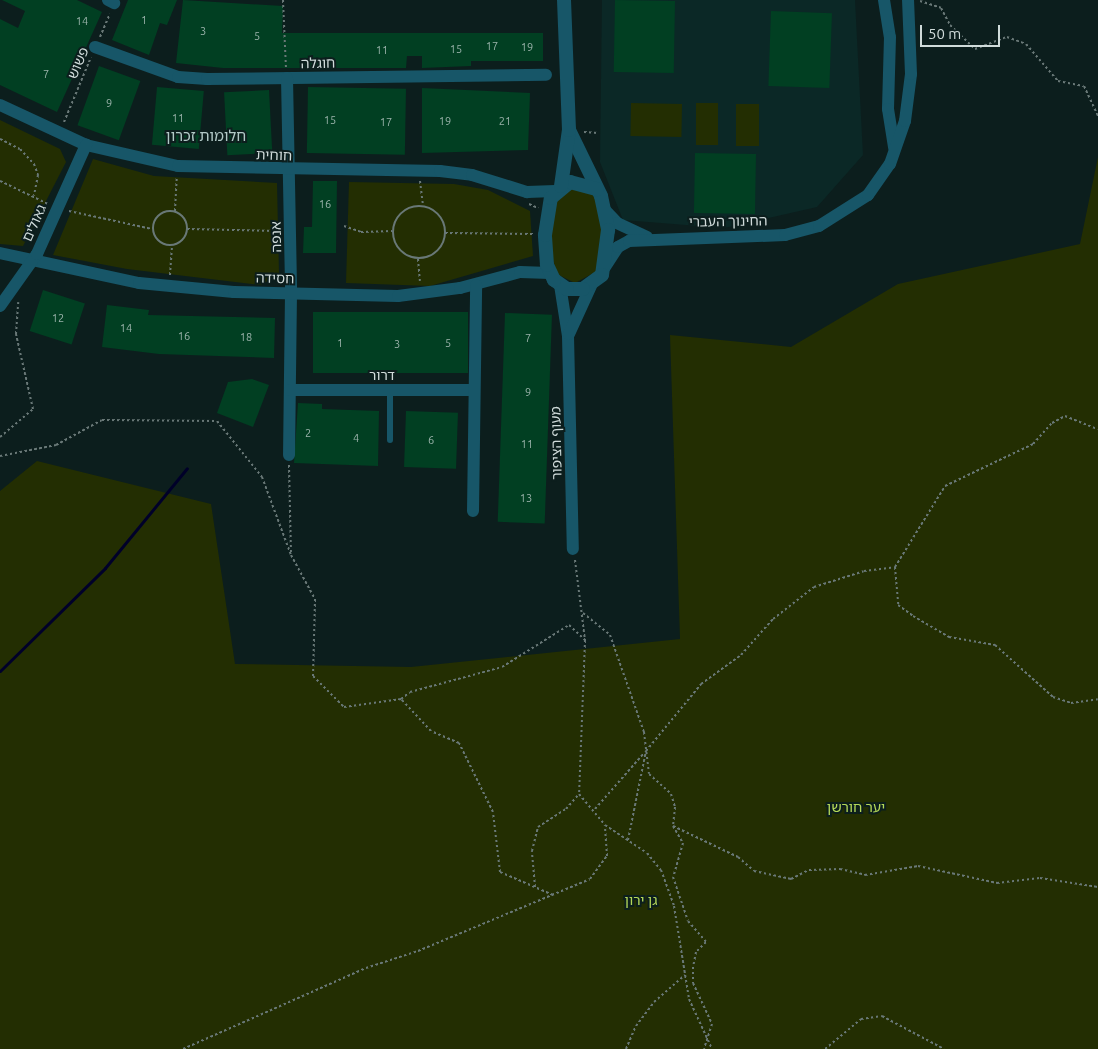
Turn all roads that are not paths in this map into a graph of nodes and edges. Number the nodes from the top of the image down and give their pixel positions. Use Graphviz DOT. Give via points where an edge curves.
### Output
graph roads {
  1 [pos="564,0"];
  2 [pos="884,0"];
  3 [pos="908,0"];
  4 [pos="95,47"];
  5 [pos="546,75"];
  6 [pos="287,78"];
  7 [pos="0,105"];
  8 [pos="569,130"];
  9 [pos="86,145"];
  10 [pos="894,150"];
  11 [pos="290,171"];
  12 [pos="558,189"];
  13 [pos="597,189"];
  14 [pos="606,211"];
  15 [pos="647,237"];
  16 [pos="0,253"];
  17 [pos="33,262"];
  18 [pos="604,267"];
  19 [pos="550,273"];
  20 [pos="476,285"];
  21 [pos="560,285"];
  22 [pos="591,286"];
  23 [pos="292,293"];
  24 [pos="0,306"];
  25 [pos="568,336"];
  26 [pos="290,390"];
  27 [pos="390,390"];
  28 [pos="474,390"];
  29 [pos="390,440"];
  30 [pos="289,455"];
  31 [pos="473,511"];
  32 [pos="573,549"];
  1 -- 8 [label="street"];
  2 -- 10 [label="street" via="890,37 888,109"];
  3 -- 10 [label="street, החינוך העברי" via="911,74 905,121"];
  4 -- 6 [label="street, חוגלה" via="178,76"];
  5 -- 6 [label="street, חוגלה"];
  6 -- 11 [label="street, אנפה"];
  7 -- 9 [label="street, חוחית"];
  8 -- 12 [label="street"];
  8 -- 13 [label="street"];
  9 -- 11 [label="street, חוחית" via="178,166"];
  9 -- 17 [label="street, גאולים"];
  10 -- 15 [label="street, החינוך העברי" via="890,164 868,195 820,226 753,238"];
  11 -- 12 [label="street, חוחית" via="418,171 472,175 528,192"];
  11 -- 23 [label="street, אנפה"];
  12 -- 13 [label="street" via="579,181"];
  12 -- 19 [label="street" via="545,235"];
  13 -- 14 [label="street"];
  14 -- 15 [label="street, החינוך העברי" via="617,223"];
  14 -- 18 [label="street"];
  15 -- 18 [label="street, החינוך העברי" via="618,247"];
  16 -- 17 [label="street, חסידה"];
  17 -- 23 [label="street, חסידה" via="170,289"];
  17 -- 24 [label="street, גאולים"];
  18 -- 22 [label="street"];
  19 -- 20 [label="street, חסידה" via="520,272"];
  19 -- 21 [label="street"];
  20 -- 23 [label="street, חסידה" via="420,294"];
  20 -- 28 [label="street"];
  21 -- 22 [label="street" via="575,290"];
  21 -- 25 [label="street, מעוף הציפור"];
  22 -- 25 [label="street, מעוף הציפור"];
  23 -- 26 [label="street, אנפה"];
  25 -- 32 [label="street, מעוף הציפור"];
  26 -- 27 [label="street, דרור"];
  26 -- 30 [label="street, אנפה"];
  27 -- 28 [label="street, דרור"];
  27 -- 29 [label="lane"];
  28 -- 31 [label="street"];
}
